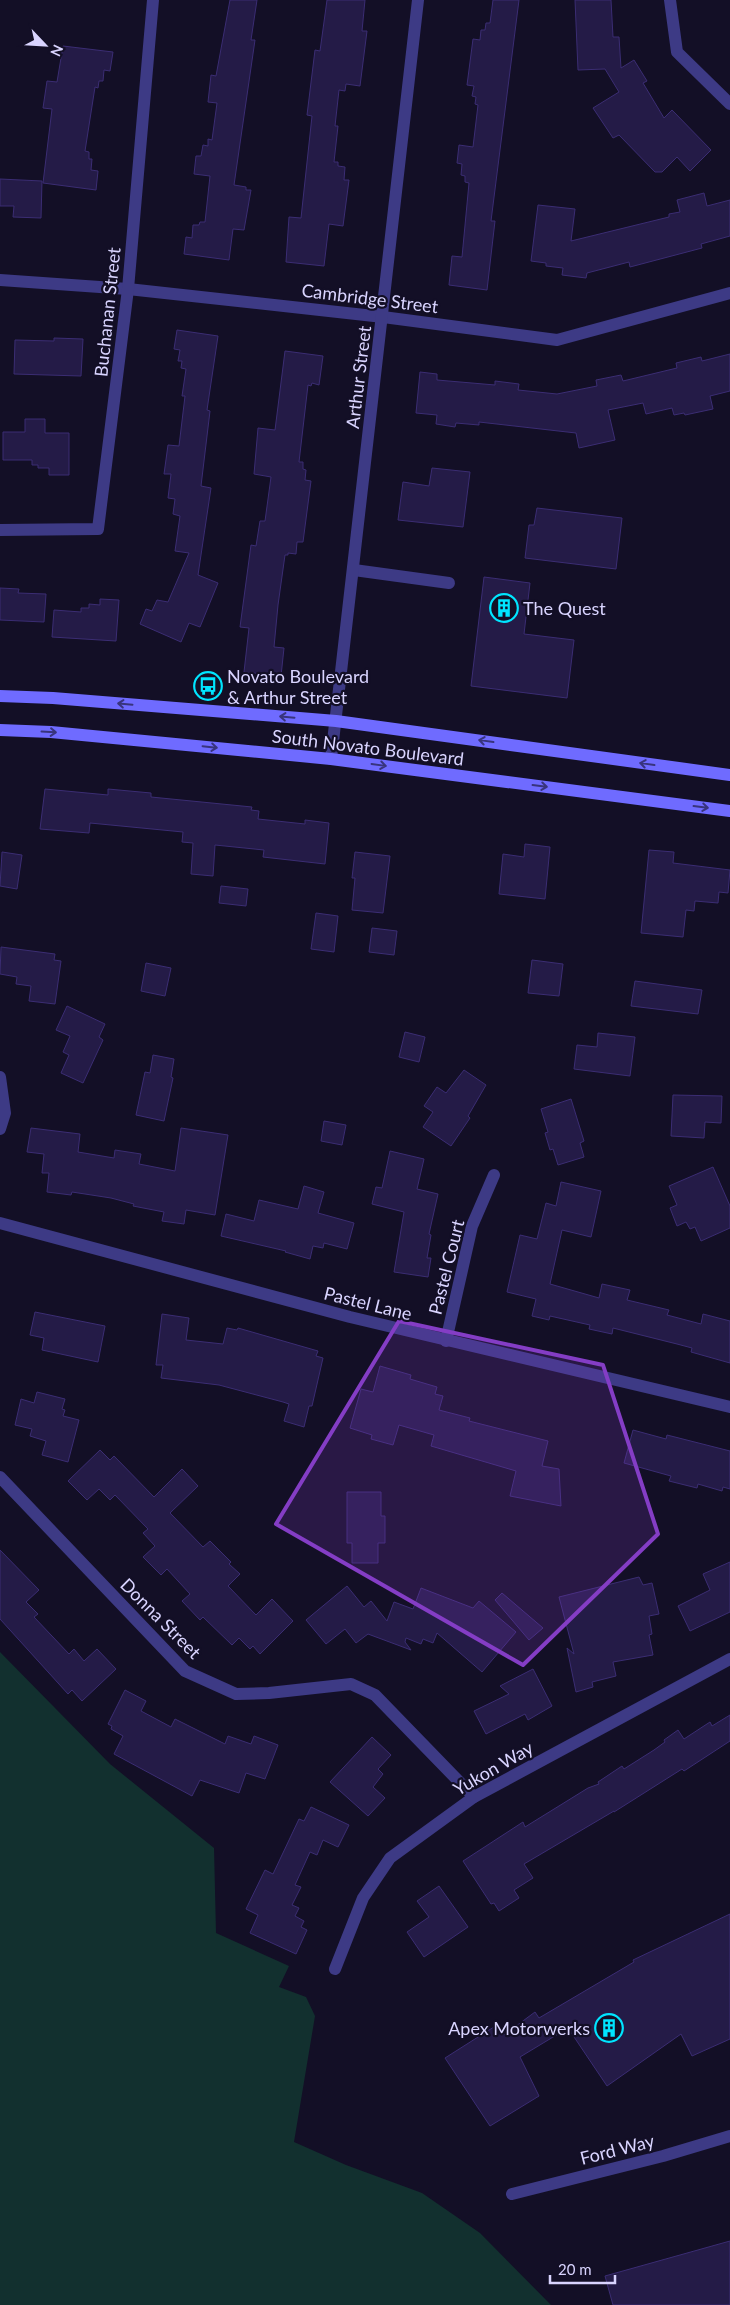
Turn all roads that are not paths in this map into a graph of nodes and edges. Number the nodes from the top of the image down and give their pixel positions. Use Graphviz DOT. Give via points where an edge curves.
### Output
graph roads {
  1 [pos="153,0"];
  2 [pos="418,0"];
  3 [pos="670,0"];
  4 [pos="730,104"];
  5 [pos="0,280"];
  6 [pos="128,289"];
  7 [pos="730,292"];
  8 [pos="383,317"];
  9 [pos="0,530"];
  10 [pos="354,570"];
  11 [pos="449,583"];
  12 [pos="0,696"];
  13 [pos="336,720"];
  14 [pos="0,730"];
  15 [pos="331,759"];
  16 [pos="730,775"];
  17 [pos="730,811"];
  18 [pos="0,1077"];
  19 [pos="0,1129"];
  20 [pos="494,1175"];
  21 [pos="0,1223"];
  22 [pos="446,1341"];
  23 [pos="730,1407"];
  24 [pos="0,1477"];
  25 [pos="730,1660"];
  26 [pos="474,1797"];
  27 [pos="335,1969"];
  28 [pos="730,2136"];
  29 [pos="512,2194"];
  1 -- 6 [label="street, Buchanan Street"];
  2 -- 8 [label="street, Arthur Street"];
  3 -- 4 [label="street" via="677,52"];
  5 -- 6 [label="street, Cambridge Street"];
  6 -- 8 [label="street, Cambridge Street"];
  6 -- 9 [label="street, Buchanan Street" via="98,529"];
  7 -- 8 [label="street, Cambridge Street" via="557,340"];
  8 -- 10 [label="street, Arthur Street"];
  10 -- 11 [label="street"];
  10 -- 13 [label="street, Arthur Street"];
  13 -- 12 [label="main road, South Novato Boulevard, one-way"];
  13 -- 15 [label="street, Arthur Street"];
  16 -- 13 [label="main road, South Novato Boulevard, one-way"];
  14 -- 15 [label="main road, South Novato Boulevard, one-way"];
  15 -- 17 [label="main road, South Novato Boulevard, one-way"];
  18 -- 19 [label="street" via="5,1113"];
  20 -- 22 [label="street, Pastel Court" via="472,1226"];
  21 -- 22 [label="street, Pastel Lane"];
  22 -- 23 [label="street, Pastel Lane"];
  24 -- 26 [label="street, Donna Street" via="185,1671 236,1694 351,1684 375,1695"];
  25 -- 26 [label="street, Yukon Way"];
  26 -- 27 [label="street, Yukon Way" via="390,1858 363,1898"];
  28 -- 29 [label="street, Ford Way"];
}
